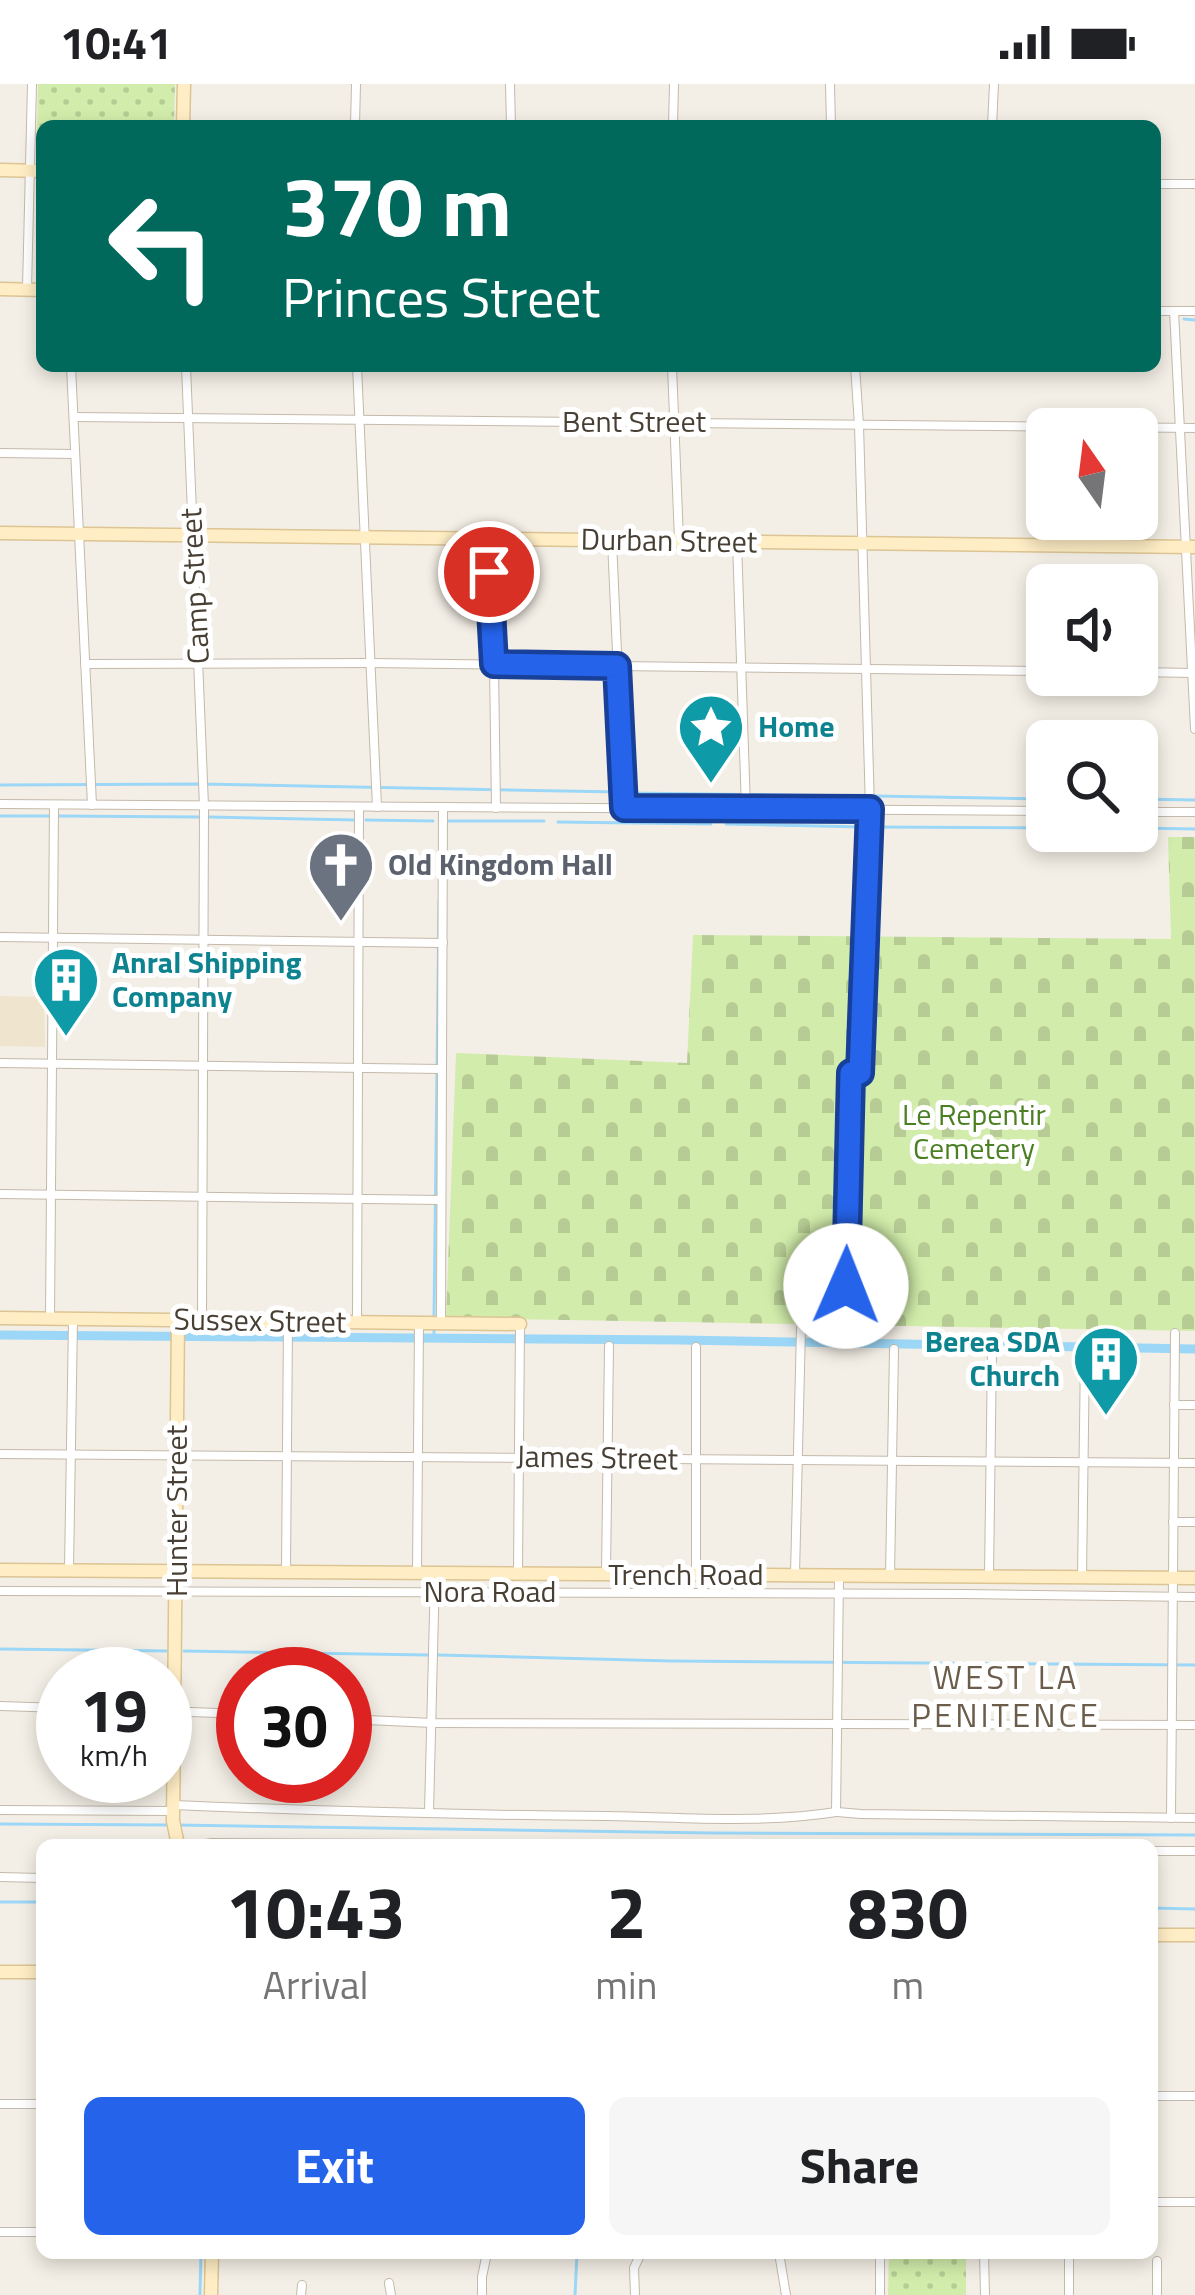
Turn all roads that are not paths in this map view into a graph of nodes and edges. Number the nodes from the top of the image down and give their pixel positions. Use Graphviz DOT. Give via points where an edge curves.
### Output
graph roads {
  1 [pos="32,84"];
  2 [pos="184,84"];
  3 [pos="356,84"];
  4 [pos="510,84"];
  5 [pos="674,84"];
  6 [pos="830,84"];
  7 [pos="994,84"];
  8 [pos="183,120"];
  9 [pos="355,120"];
  10 [pos="511,120"];
  11 [pos="673,120"];
  12 [pos="830,120"];
  13 [pos="992,120"];
  14 [pos="0,170"];
  15 [pos="36,171"];
  16 [pos="1161,184"];
  17 [pos="1195,184"];
  18 [pos="0,289"];
  19 [pos="35,290"];
  20 [pos="1161,311"];
  21 [pos="1174,311"];
  22 [pos="1195,311"];
  23 [pos="71,372"];
  24 [pos="185,372"];
  25 [pos="357,372"];
  26 [pos="672,372"];
  27 [pos="855,372"];
  28 [pos="74,417"];
  29 [pos="188,418"];
  30 [pos="360,419"];
  31 [pos="674,422"];
  32 [pos="859,424"];
  33 [pos="1180,428"];
  34 [pos="1195,428"];
  35 [pos="0,453"];
  36 [pos="75,454"];
  37 [pos="0,532"];
  38 [pos="79,534"];
  39 [pos="192,536"];
  40 [pos="364,538"];
  41 [pos="488,539"];
  42 [pos="612,541"];
  43 [pos="679,542"];
  44 [pos="737,542"];
  45 [pos="861,543"];
  46 [pos="1190,547"];
  47 [pos="370,663"];
  48 [pos="85,664"];
  49 [pos="494,664"];
  50 [pos="199,665"];
  51 [pos="617,666"];
  52 [pos="742,668"];
  53 [pos="866,669"];
  54 [pos="1026,671"];
  55 [pos="1158,673"];
  56 [pos="1193,673"];
  57 [pos="1195,729"];
  58 [pos="496,803"];
  59 [pos="0,804"];
  60 [pos="624,804"];
  61 [pos="54,805"];
  62 [pos="92,805"];
  63 [pos="745,805"];
  64 [pos="204,806"];
  65 [pos="870,806"];
  66 [pos="359,807"];
  67 [pos="377,807"];
  68 [pos="443,807"];
  69 [pos="1026,811"];
  70 [pos="1158,812"];
  71 [pos="1195,812"];
  72 [pos="0,937"];
  73 [pos="53,938"];
  74 [pos="204,940"];
  75 [pos="358,942"];
  76 [pos="443,943"];
  77 [pos="0,1063"];
  78 [pos="52,1064"];
  79 [pos="203,1066"];
  80 [pos="358,1068"];
  81 [pos="442,1069"];
  82 [pos="0,1194"];
  83 [pos="51,1195"];
  84 [pos="203,1197"];
  85 [pos="357,1198"];
  86 [pos="441,1200"];
  87 [pos="0,1318"];
  88 [pos="50,1318"];
  89 [pos="202,1320"];
  90 [pos="357,1322"];
  91 [pos="73,1323"];
  92 [pos="288,1323"];
  93 [pos="419,1323"];
  94 [pos="441,1323"];
  95 [pos="520,1324"];
  96 [pos="801,1328"];
  97 [pos="845,1328"];
  98 [pos="178,1331"];
  99 [pos="1175,1335"];
  100 [pos="609,1346"];
  101 [pos="696,1347"];
  102 [pos="895,1349"];
  103 [pos="992,1350"];
  104 [pos="1084,1352"];
  105 [pos="1174,1405"];
  106 [pos="1195,1405"];
  107 [pos="0,1454"];
  108 [pos="71,1454"];
  109 [pos="178,1454"];
  110 [pos="285,1456"];
  111 [pos="418,1456"];
  112 [pos="519,1457"];
  113 [pos="607,1458"];
  114 [pos="696,1459"];
  115 [pos="798,1460"];
  116 [pos="892,1460"];
  117 [pos="991,1461"];
  118 [pos="1084,1462"];
  119 [pos="1174,1463"];
  120 [pos="1195,1463"];
  121 [pos="1173,1522"];
  122 [pos="1195,1522"];
  123 [pos="0,1570"];
  124 [pos="69,1570"];
  125 [pos="178,1572"];
  126 [pos="286,1572"];
  127 [pos="417,1573"];
  128 [pos="435,1573"];
  129 [pos="518,1574"];
  130 [pos="606,1574"];
  131 [pos="695,1575"];
  132 [pos="795,1575"];
  133 [pos="839,1576"];
  134 [pos="890,1576"];
  135 [pos="989,1576"];
  136 [pos="1082,1577"];
  137 [pos="1173,1577"];
  138 [pos="1195,1578"];
  139 [pos="0,1592"];
  140 [pos="177,1592"];
  141 [pos="435,1592"];
  142 [pos="839,1594"];
  143 [pos="1173,1597"];
  144 [pos="1195,1598"];
  145 [pos="174,1647"];
  146 [pos="0,1706"];
  147 [pos="36,1707"];
  148 [pos="372,1720"];
  149 [pos="433,1723"];
  150 [pos="839,1724"];
  151 [pos="1172,1725"];
  152 [pos="1195,1725"];
  153 [pos="0,1810"];
  154 [pos="836,1811"];
  155 [pos="429,1812"];
  156 [pos="1171,1818"];
  157 [pos="1195,1818"];
  158 [pos="174,1823"];
  159 [pos="1158,1851"];
  160 [pos="1195,1851"];
  161 [pos="0,1877"];
  162 [pos="36,1878"];
  163 [pos="1158,1935"];
  164 [pos="1195,1936"];
  165 [pos="0,1972"];
  166 [pos="36,1972"];
  167 [pos="1158,2096"];
  168 [pos="1195,2096"];
  169 [pos="0,2104"];
  170 [pos="36,2104"];
  171 [pos="1158,2202"];
  172 [pos="1195,2202"];
  173 [pos="0,2232"];
  174 [pos="36,2232"];
  175 [pos="212,2259"];
  176 [pos="486,2259"];
  177 [pos="638,2259"];
  178 [pos="780,2259"];
  179 [pos="880,2259"];
  180 [pos="984,2259"];
  181 [pos="1069,2259"];
  182 [pos="1157,2261"];
  183 [pos="389,2283"];
  184 [pos="211,2295"];
  185 [pos="391,2295"];
  186 [pos="482,2295"];
  187 [pos="634,2295"];
  188 [pos="786,2295"];
  189 [pos="880,2295"];
  190 [pos="985,2295"];
  191 [pos="1069,2295"];
  192 [pos="1156,2295"];
  1 -- 15 [label="street"];
  2 -- 8 [label="street"];
  3 -- 9 [label="street"];
  4 -- 10 [label="street"];
  5 -- 11 [label="street"];
  6 -- 12 [label="street"];
  7 -- 13 [label="street"];
  14 -- 15 [label="street"];
  15 -- 19 [label="street"];
  16 -- 17 [label="street"];
  18 -- 19 [label="street"];
  20 -- 21 [label="street"];
  21 -- 22 [label="street"];
  21 -- 33 [label="street"];
  23 -- 28 [label="street"];
  24 -- 29 [label="street, Camp Street"];
  25 -- 30 [label="street"];
  26 -- 31 [label="street"];
  27 -- 32 [label="street"];
  28 -- 29 [label="street, Bent Street"];
  28 -- 36 [label="street"];
  29 -- 30 [label="street, Bent Street"];
  29 -- 39 [label="street, Camp Street"];
  30 -- 31 [label="street, Bent Street"];
  30 -- 40 [label="street"];
  31 -- 32 [label="street, Bent Street"];
  31 -- 43 [label="street"];
  32 -- 33 [label="street, Bent Street"];
  32 -- 45 [label="street"];
  33 -- 34 [label="street, Bent Street"];
  33 -- 46 [label="street"];
  35 -- 36 [label="street"];
  36 -- 38 [label="street"];
  37 -- 38 [label="street, Durban Street"];
  38 -- 39 [label="street, Durban Street"];
  38 -- 48 [label="street"];
  39 -- 40 [label="street, Durban Street"];
  39 -- 50 [label="street, Camp Street"];
  40 -- 41 [label="street, Durban Street"];
  40 -- 47 [label="street"];
  41 -- 42 [label="street, Durban Street"];
  41 -- 49 [label="street"];
  42 -- 43 [label="street, Durban Street"];
  42 -- 51 [label="street"];
  43 -- 44 [label="street, Durban Street"];
  44 -- 45 [label="street, Durban Street"];
  44 -- 52 [label="street"];
  45 -- 46 [label="street, Durban Street"];
  45 -- 53 [label="street"];
  46 -- 56 [label="street"];
  47 -- 49 [label="street"];
  47 -- 50 [label="street"];
  47 -- 67 [label="street"];
  48 -- 50 [label="street"];
  48 -- 62 [label="street"];
  49 -- 51 [label="street"];
  49 -- 58 [label="street"];
  50 -- 64 [label="street, Camp Street"];
  51 -- 52 [label="street"];
  51 -- 60 [label="street"];
  52 -- 53 [label="street"];
  52 -- 63 [label="street"];
  53 -- 54 [label="street"];
  53 -- 65 [label="street"];
  55 -- 56 [label="street"];
  56 -- 57 [label="street"];
  58 -- 60 [label="street"];
  58 -- 68 [label="street"];
  59 -- 61 [label="street"];
  60 -- 63 [label="street"];
  61 -- 62 [label="street"];
  61 -- 73 [label="street"];
  62 -- 64 [label="street"];
  63 -- 65 [label="street"];
  64 -- 66 [label="street"];
  64 -- 74 [label="street, Camp Street"];
  65 -- 69 [label="street"];
  65 -- 97 [label="street" via="860,1073 851,1073"];
  66 -- 67 [label="street"];
  66 -- 75 [label="street"];
  67 -- 68 [label="street"];
  68 -- 76 [label="street"];
  70 -- 71 [label="street"];
  72 -- 73 [label="street"];
  73 -- 74 [label="street"];
  73 -- 78 [label="street"];
  74 -- 75 [label="street"];
  74 -- 79 [label="street, Camp Street"];
  75 -- 76 [label="street"];
  75 -- 80 [label="street"];
  76 -- 81 [label="street"];
  77 -- 78 [label="street"];
  78 -- 79 [label="street"];
  78 -- 83 [label="street"];
  79 -- 80 [label="street"];
  79 -- 84 [label="street, Camp Street"];
  80 -- 81 [label="street"];
  80 -- 85 [label="street"];
  81 -- 86 [label="street"];
  82 -- 83 [label="street"];
  83 -- 84 [label="street"];
  83 -- 88 [label="street"];
  84 -- 85 [label="street"];
  84 -- 89 [label="street, Camp Street"];
  85 -- 86 [label="street"];
  85 -- 90 [label="street"];
  86 -- 94 [label="street"];
  87 -- 88 [label="street, Sussex Street"];
  88 -- 91 [label="street, Sussex Street"];
  89 -- 92 [label="street, Sussex Street"];
  89 -- 98 [label="street, Sussex Street"];
  90 -- 92 [label="street, Sussex Street"];
  90 -- 93 [label="street, Sussex Street"];
  91 -- 98 [label="street, Sussex Street"];
  91 -- 108 [label="street"];
  92 -- 110 [label="street"];
  93 -- 94 [label="street, Sussex Street"];
  93 -- 111 [label="street"];
  94 -- 95 [label="street, Sussex Street"];
  95 -- 112 [label="street"];
  96 -- 115 [label="street"];
  98 -- 109 [label="street, Hunter Street"];
  99 -- 105 [label="street"];
  100 -- 113 [label="street"];
  101 -- 114 [label="street"];
  102 -- 116 [label="street"];
  103 -- 117 [label="street"];
  104 -- 118 [label="street"];
  105 -- 106 [label="street"];
  105 -- 119 [label="street"];
  107 -- 108 [label="street, James Street"];
  108 -- 109 [label="street, James Street"];
  108 -- 124 [label="street"];
  109 -- 110 [label="street, James Street"];
  109 -- 125 [label="street, Hunter Street"];
  110 -- 111 [label="street, James Street"];
  110 -- 126 [label="street"];
  111 -- 112 [label="street, James Street"];
  111 -- 127 [label="street"];
  112 -- 113 [label="street, James Street"];
  112 -- 129 [label="street"];
  113 -- 114 [label="street, James Street"];
  113 -- 130 [label="street"];
  114 -- 115 [label="street, James Street"];
  114 -- 131 [label="street"];
  115 -- 116 [label="street, James Street"];
  115 -- 132 [label="street"];
  116 -- 117 [label="street, James Street"];
  116 -- 134 [label="street"];
  117 -- 118 [label="street, James Street"];
  117 -- 135 [label="street"];
  118 -- 119 [label="street, James Street"];
  118 -- 136 [label="street"];
  119 -- 120 [label="street, James Street"];
  119 -- 121 [label="street"];
  121 -- 122 [label="street"];
  121 -- 137 [label="street"];
  123 -- 124 [label="street, Trench Road"];
  124 -- 125 [label="street, Trench Road"];
  125 -- 126 [label="street, Trench Road"];
  125 -- 140 [label="street, Hunter Street"];
  126 -- 127 [label="street, Trench Road"];
  127 -- 128 [label="street, Trench Road"];
  128 -- 129 [label="street, Trench Road"];
  128 -- 141 [label="street"];
  129 -- 130 [label="street, Trench Road"];
  130 -- 131 [label="street, Trench Road"];
  131 -- 132 [label="street, Trench Road"];
  132 -- 133 [label="street, Trench Road"];
  133 -- 134 [label="street, Trench Road"];
  133 -- 142 [label="street"];
  134 -- 135 [label="street, Trench Road"];
  135 -- 136 [label="street, Trench Road"];
  136 -- 137 [label="street, Trench Road"];
  137 -- 138 [label="street, Trench Road"];
  137 -- 143 [label="street"];
  139 -- 140 [label="street, Nora Road"];
  140 -- 141 [label="street, Nora Road"];
  140 -- 145 [label="street, Hunter Street"];
  141 -- 142 [label="street, Nora Road"];
  141 -- 149 [label="street"];
  142 -- 143 [label="street, Nora Road"];
  142 -- 150 [label="street"];
  143 -- 144 [label="street, Nora Road"];
  143 -- 151 [label="street"];
  146 -- 147 [label="street"];
  148 -- 149 [label="street"];
  149 -- 150 [label="street"];
  149 -- 155 [label="street"];
  150 -- 151 [label="street"];
  150 -- 154 [label="street"];
  151 -- 152 [label="street"];
  151 -- 156 [label="street"];
  153 -- 158 [label="street"];
  154 -- 155 [label="street" via="758,1818"];
  154 -- 156 [label="street"];
  155 -- 158 [label="street"];
  156 -- 157 [label="street"];
  159 -- 160 [label="street"];
  161 -- 162 [label="street"];
  163 -- 164 [label="street"];
  165 -- 166 [label="street"];
  167 -- 168 [label="street"];
  169 -- 170 [label="street"];
  171 -- 172 [label="street"];
  173 -- 174 [label="street"];
  175 -- 184 [label="street"];
  176 -- 186 [label="street"];
  177 -- 187 [label="street"];
  178 -- 188 [label="street"];
  179 -- 189 [label="street"];
  180 -- 190 [label="street"];
  181 -- 191 [label="street"];
  182 -- 192 [label="street"];
  183 -- 185 [label="street"];
}
